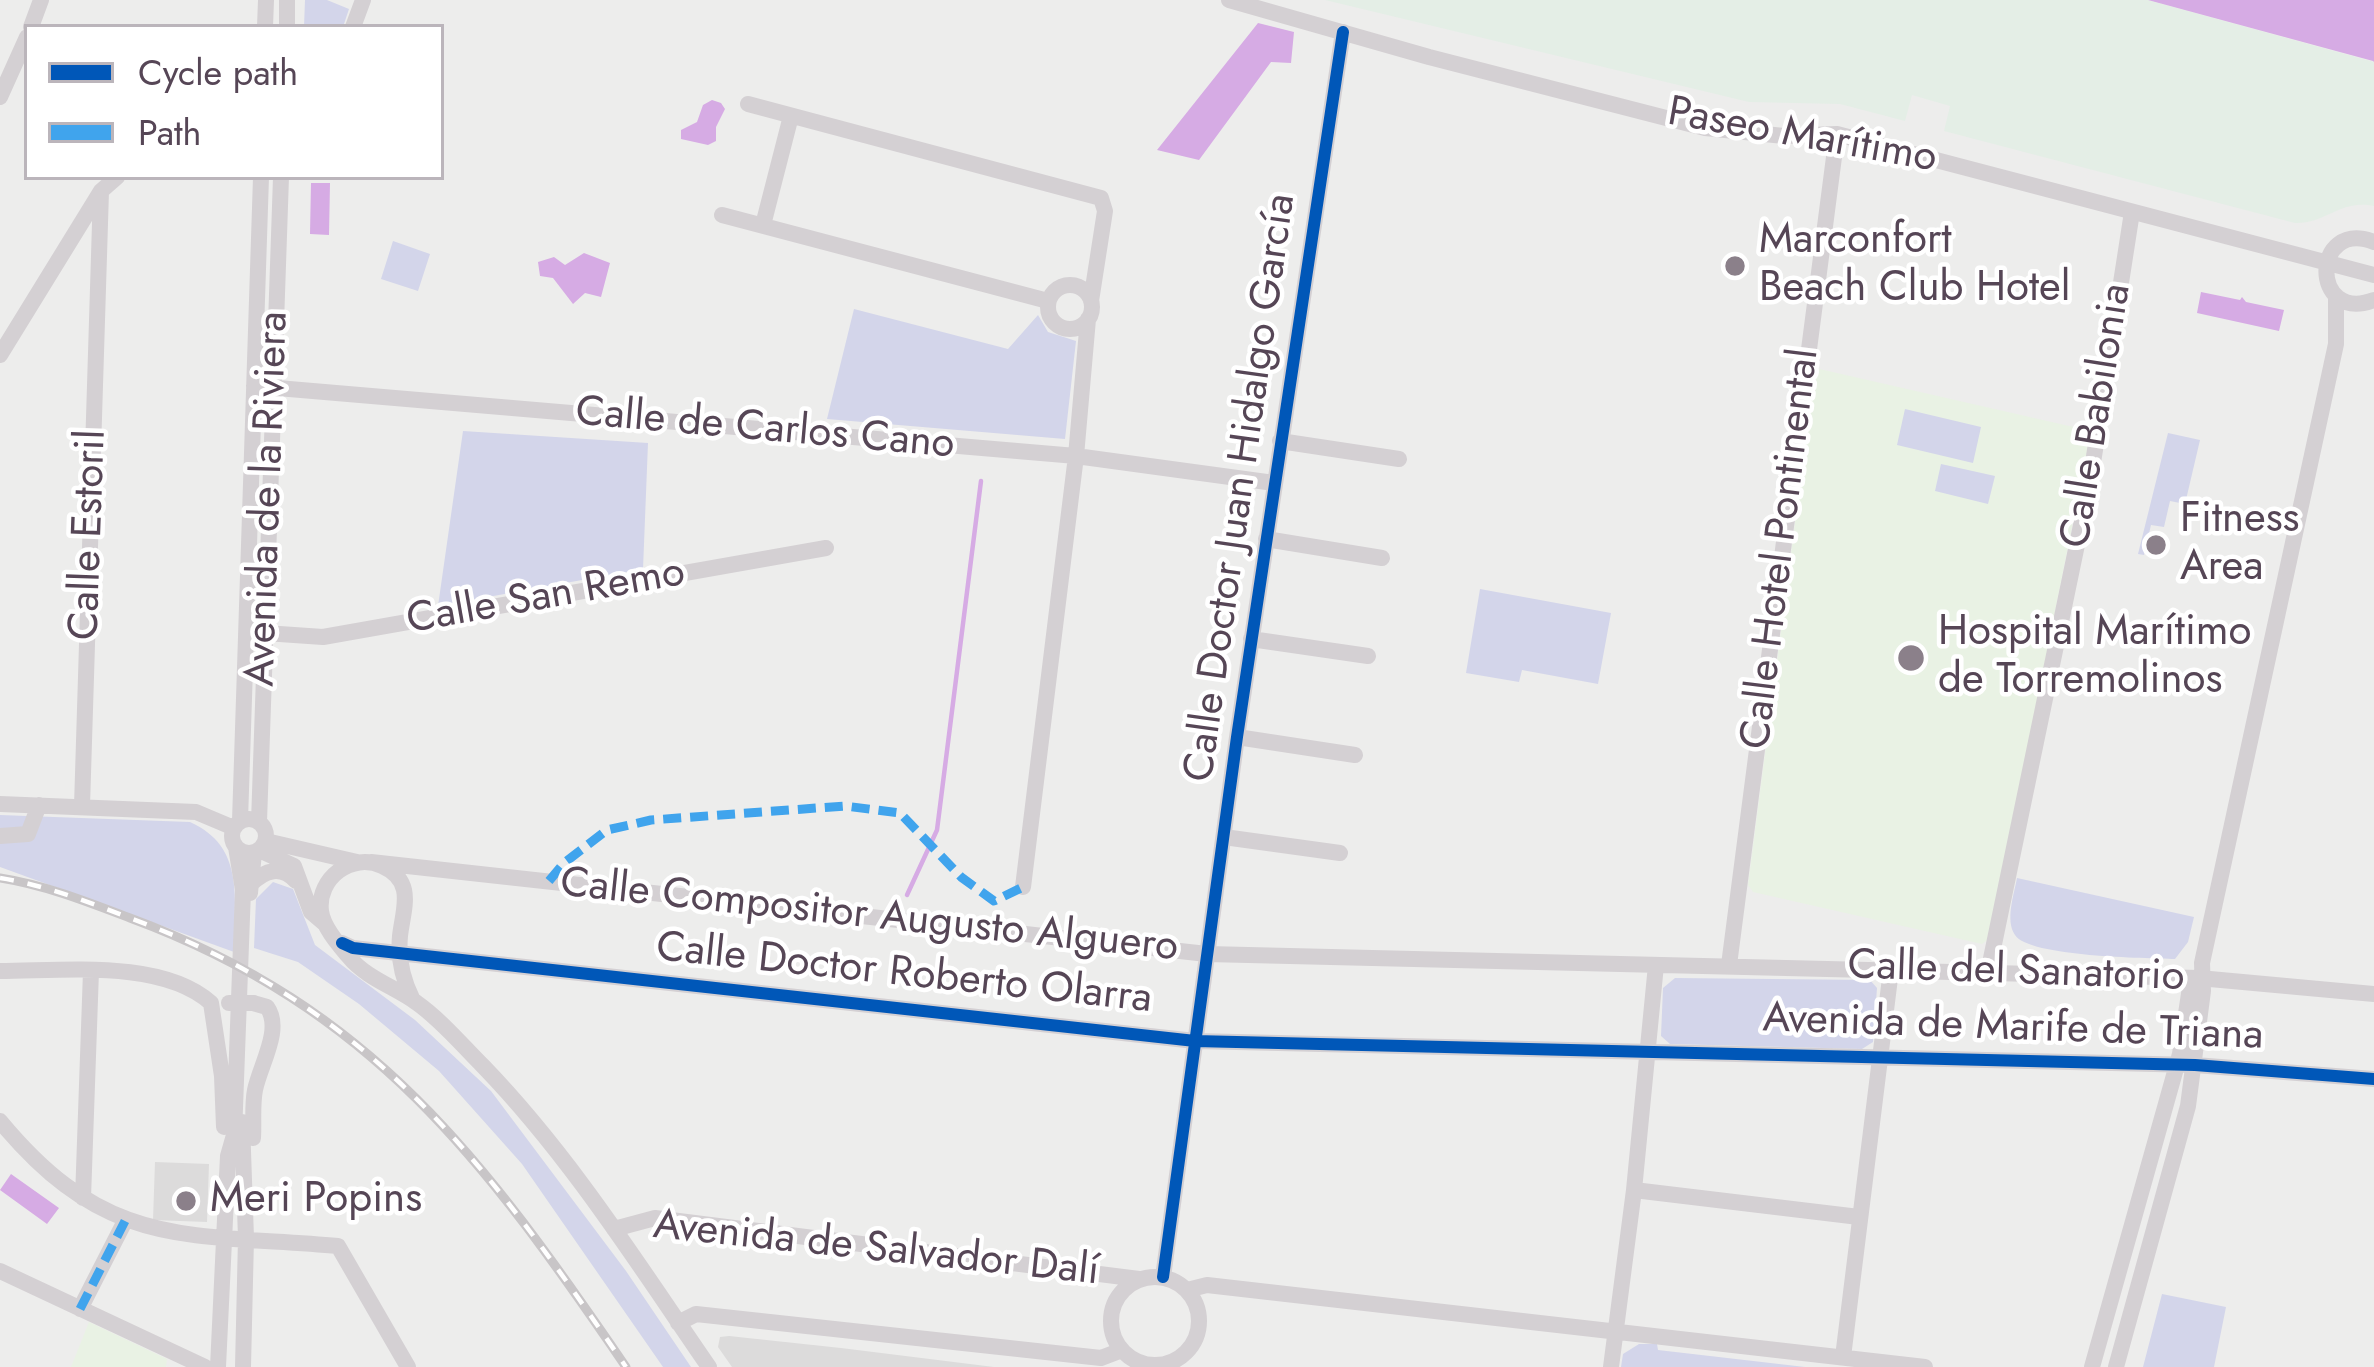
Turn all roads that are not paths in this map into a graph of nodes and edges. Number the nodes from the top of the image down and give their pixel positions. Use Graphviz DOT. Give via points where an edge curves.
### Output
graph roads {
  1 [pos="1229,0"];
  2 [pos="1343,32"];
  3 [pos="24,45"];
  4 [pos="0,97"];
  5 [pos="748,104"];
  6 [pos="791,116"];
  7 [pos="1837,134"];
  8 [pos="114,180"];
  9 [pos="261,180"];
  10 [pos="281,180"];
  11 [pos="101,191"];
  12 [pos="2132,212"];
  13 [pos="722,215"];
  14 [pos="763,225"];
  15 [pos="2374,242"];
  16 [pos="62,252"];
  17 [pos="2328,262"];
  18 [pos="98,264"];
  19 [pos="2374,275"];
  20 [pos="2336,296"];
  21 [pos="1048,302"];
  22 [pos="2371,302"];
  23 [pos="1089,310"];
  24 [pos="2336,344"];
  25 [pos="0,355"];
  26 [pos="263,387"];
  27 [pos="1280,441"];
  28 [pos="1076,456"];
  29 [pos="1399,459"];
  30 [pos="1274,483"];
  31 [pos="1266,539"];
  32 [pos="826,548"];
  33 [pos="1382,558"];
  34 [pos="265,633"];
  35 [pos="1251,639"];
  36 [pos="1368,656"];
  37 [pos="1237,737"];
  38 [pos="1355,755"];
  39 [pos="0,804"];
  40 [pos="39,805"];
  41 [pos="82,806"];
  42 [pos="259,821"];
  43 [pos="237,825"];
  44 [pos="0,836"];
  45 [pos="1224,837"];
  46 [pos="236,847"];
  47 [pos="260,848"];
  48 [pos="1340,854"];
  49 [pos="364,862"];
  50 [pos="251,884"];
  51 [pos="1023,887"];
  52 [pos="302,889"];
  53 [pos="325,924"];
  54 [pos="401,930"];
  55 [pos="341,943"];
  56 [pos="370,949"];
  57 [pos="400,952"];
  58 [pos="1207,954"];
  59 [pos="441,956"];
  60 [pos="1656,965"];
  61 [pos="1729,965"];
  62 [pos="91,970"];
  63 [pos="1891,970"];
  64 [pos="0,971"];
  65 [pos="1988,973"];
  66 [pos="2199,978"];
  67 [pos="2374,994"];
  68 [pos="412,998"];
  69 [pos="220,1003"];
  70 [pos="1195,1042"];
  71 [pos="1649,1051"];
  72 [pos="1879,1058"];
  73 [pos="2147,1064"];
  74 [pos="2186,1065"];
  75 [pos="2374,1079"];
  76 [pos="2163,1104"];
  77 [pos="0,1121"];
  78 [pos="237,1156"];
  79 [pos="1634,1190"];
  80 [pos="83,1198"];
  81 [pos="1858,1217"];
  82 [pos="125,1221"];
  83 [pos="614,1229"];
  84 [pos="225,1237"];
  85 [pos="246,1238"];
  86 [pos="0,1271"];
  87 [pos="1162,1277"];
  88 [pos="1139,1279"];
  89 [pos="1187,1290"];
  90 [pos="80,1309"];
  91 [pos="678,1322"];
  92 [pos="1615,1334"];
  93 [pos="1122,1350"];
  94 [pos="1843,1357"];
  95 [pos="1176,1359"];
  96 [pos="174,1361"];
  97 [pos="1148,1366"];
  98 [pos="205,1367"];
  99 [pos="218,1367"];
  100 [pos="242,1367"];
  101 [pos="408,1367"];
  102 [pos="709,1367"];
  103 [pos="1195,1367"];
  104 [pos="1611,1367"];
  105 [pos="1925,1367"];
  106 [pos="2092,1367"];
  107 [pos="2116,1367"];
  1 -- 2 [label="street, Paseo Marítimo"];
  2 -- 7 [label="street, Paseo Marítimo" via="1705,128"];
  2 -- 27 [label="street, Calle Doctor Juan Hidalgo García"];
  3 -- 4 [label="street"];
  5 -- 6 [label="street"];
  6 -- 14 [label="street"];
  6 -- 23 [label="street" via="1101,199"];
  7 -- 12 [label="street, Paseo Marítimo"];
  7 -- 61 [label="street, Calle Hotel Pontinental"];
  8 -- 11 [label="street"];
  9 -- 26 [label="street, Avenida de la Riviera"];
  10 -- 26 [label="street, Avenida de la Riviera"];
  11 -- 16 [label="street"];
  11 -- 18 [label="street, Calle Estoril"];
  12 -- 17 [label="street, Paseo Marítimo"];
  12 -- 65 [label="street, Calle Babilonia" via="2090,482"];
  13 -- 14 [label="street"];
  14 -- 21 [label="street"];
  15 -- 17 [label="street" via="2344,241"];
  16 -- 18 [label="street"];
  16 -- 25 [label="street"];
  17 -- 19 [label="street, Paseo Marítimo"];
  17 -- 20 [label="street" via="2325,276"];
  18 -- 41 [label="street, Calle Estoril"];
  20 -- 22 [label="street"];
  20 -- 24 [label="street"];
  21 -- 23 [label="street" via="1055,290 1080,287"];
  21 -- 23 [label="street" via="1059,326 1078,327"];
  22 -- 24 [label="street"];
  23 -- 28 [label="street"];
  24 -- 66 [label="street"];
  26 -- 28 [label="street, Calle de Carlos Cano"];
  26 -- 34 [label="street, Avenida de la Riviera"];
  26 -- 43 [label="street, Avenida de la Riviera"];
  27 -- 29 [label="street"];
  27 -- 30 [label="street, Calle Doctor Juan Hidalgo García"];
  28 -- 30 [label="street, Calle de Carlos Cano"];
  28 -- 51 [label="street"];
  30 -- 31 [label="street, Calle Doctor Juan Hidalgo García"];
  31 -- 33 [label="street"];
  31 -- 35 [label="street, Calle Doctor Juan Hidalgo García"];
  32 -- 34 [label="street, Calle San Remo" via="323,638"];
  34 -- 42 [label="street, Avenida de la Riviera"];
  35 -- 36 [label="street"];
  35 -- 37 [label="street, Calle Doctor Juan Hidalgo García"];
  37 -- 38 [label="street"];
  37 -- 45 [label="street, Calle Doctor Juan Hidalgo García"];
  39 -- 40 [label="street"];
  40 -- 41 [label="street"];
  40 -- 44 [label="street" via="28,834"];
  41 -- 43 [label="street" via="196,812"];
  42 -- 43 [label="street"];
  42 -- 47 [label="street" via="266,830"];
  43 -- 46 [label="street"];
  45 -- 48 [label="street"];
  45 -- 58 [label="street, Calle Doctor Juan Hidalgo García"];
  46 -- 47 [label="street"];
  46 -- 78 [label="street"];
  47 -- 49 [label="street, Calle Compositor Augusto Alguero"];
  47 -- 50 [label="street"];
  47 -- 52 [label="street" via="294,866"];
  49 -- 53 [label="street" via="328,881"];
  49 -- 54 [label="street" via="400,880 408,899"];
  49 -- 58 [label="street, Calle Compositor Augusto Alguero"];
  50 -- 52 [label="street" via="281,871"];
  50 -- 78 [label="street"];
  52 -- 53 [label="street" via="310,913"];
  53 -- 55 [label="street"];
  54 -- 56 [label="street"];
  54 -- 57 [label="street"];
  55 -- 56 [label="street"];
  55 -- 68 [label="street" via="350,958"];
  56 -- 57 [label="street, Calle Doctor Roberto Olarra"];
  57 -- 59 [label="street, Calle Doctor Roberto Olarra"];
  57 -- 68 [label="street"];
  58 -- 60 [label="street, Calle Compositor Augusto Alguero"];
  58 -- 70 [label="street, Calle Doctor Juan Hidalgo García"];
  59 -- 68 [label="street" via="413,978"];
  59 -- 70 [label="street, Calle Doctor Roberto Olarra"];
  60 -- 61 [label="street, Calle del Sanatorio"];
  60 -- 71 [label="street"];
  61 -- 63 [label="street, Calle del Sanatorio"];
  62 -- 64 [label="street"];
  62 -- 69 [label="street" via="193,987"];
  62 -- 80 [label="street"];
  63 -- 65 [label="street, Calle del Sanatorio"];
  63 -- 72 [label="street"];
  65 -- 66 [label="street, Calle del Sanatorio"];
  66 -- 67 [label="street, Calle del Sanatorio"];
  66 -- 74 [label="street" via="2190,987"];
  68 -- 83 [label="street" via="514,1099"];
  69 -- 78 [label="street"];
  69 -- 78 [label="street, bridge" via="273,1014 254,1093 253,1137"];
  70 -- 71 [label="street, Calle Doctor Roberto Olarra"];
  70 -- 87 [label="street, Calle Doctor Juan Hidalgo García"];
  71 -- 72 [label="street, Avenida de Marife de Triana"];
  71 -- 79 [label="street"];
  72 -- 73 [label="street, Avenida de Marife de Triana"];
  72 -- 81 [label="street"];
  73 -- 74 [label="street, Avenida de Marife de Triana"];
  73 -- 76 [label="street, Avenida de Marife de Triana"];
  74 -- 75 [label="street, Avenida de Marife de Triana"];
  74 -- 76 [label="street"];
  74 -- 107 [label="street" via="2188,1106"];
  76 -- 106 [label="street"];
  77 -- 80 [label="street" via="56,1182"];
  78 -- 84 [label="street"];
  78 -- 85 [label="street"];
  79 -- 81 [label="street"];
  79 -- 92 [label="street"];
  80 -- 82 [label="street"];
  81 -- 94 [label="street"];
  82 -- 84 [label="street"];
  82 -- 90 [label="street"];
  83 -- 88 [label="street, Avenida de Salvador Dalí" via="655,1218"];
  83 -- 91 [label="street"];
  84 -- 85 [label="street"];
  84 -- 99 [label="street"];
  85 -- 100 [label="street"];
  85 -- 101 [label="street" via="338,1246"];
  86 -- 90 [label="street"];
  87 -- 88 [label="street"];
  87 -- 89 [label="street"];
  88 -- 93 [label="street" via="1112,1310"];
  89 -- 92 [label="street" via="1207,1285"];
  89 -- 95 [label="street" via="1198,1327"];
  90 -- 96 [label="street"];
  91 -- 93 [label="street" via="696,1314 1101,1358"];
  91 -- 102 [label="street"];
  92 -- 94 [label="street"];
  92 -- 104 [label="street"];
  93 -- 97 [label="street"];
  94 -- 105 [label="street"];
  95 -- 97 [label="street"];
  95 -- 103 [label="street"];
  96 -- 98 [label="street"];
}
